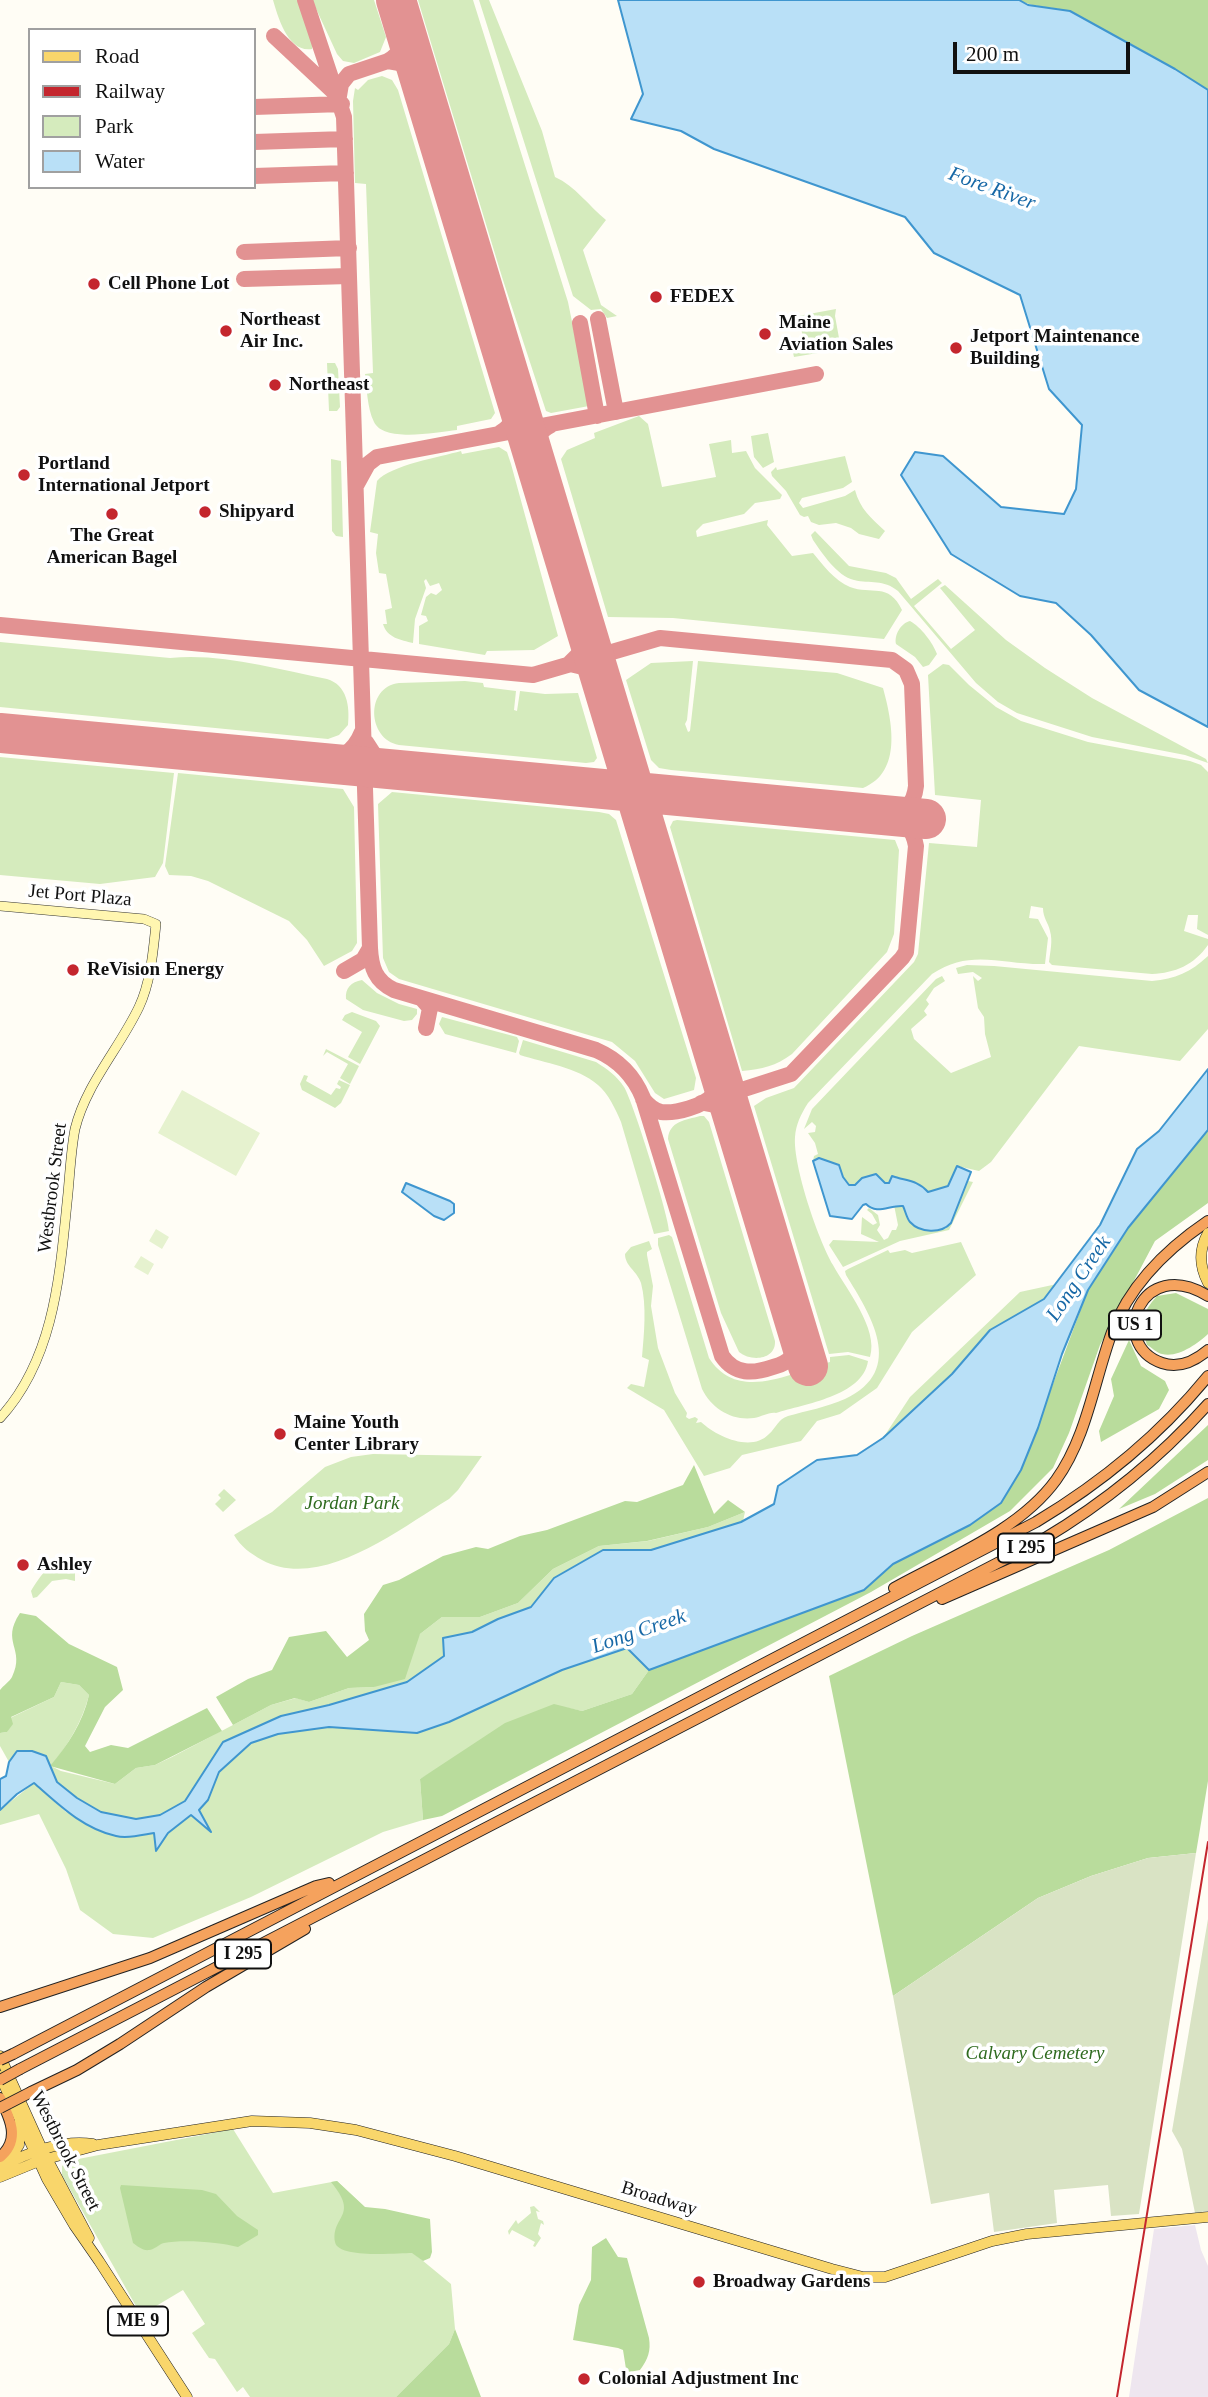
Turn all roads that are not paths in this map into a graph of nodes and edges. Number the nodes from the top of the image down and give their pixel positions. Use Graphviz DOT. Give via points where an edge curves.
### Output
graph roads {
  1 [pos="0,906"];
  2 [pos="156,924"];
  3 [pos="1208,1221"];
  4 [pos="1208,1233"];
  5 [pos="1208,1283"];
  6 [pos="1208,1296"];
  7 [pos="1208,1350"];
  8 [pos="1208,1376"];
  9 [pos="1208,1404"];
  10 [pos="0,1418"];
  11 [pos="1208,1472"];
  12 [pos="843,1621"];
  13 [pos="818,1656"];
  14 [pos="466,1839"];
  15 [pos="348,1878"];
  16 [pos="89,1979"];
  17 [pos="0,1998"];
  18 [pos="0,2007"];
  19 [pos="0,2058"];
  20 [pos="0,2078"];
  21 [pos="0,2098"];
  22 [pos="0,2108"];
  23 [pos="16,2109"];
  24 [pos="40,2155"];
  25 [pos="0,2158"];
  26 [pos="0,2167"];
  27 [pos="0,2177"];
  28 [pos="1208,2217"];
  29 [pos="187,2397"];
  1 -- 2 [label="street, Jet Port Plaza" via="144,919"];
  2 -- 10 [label="street, Westbrook Street" via="143,996 84,1103 76,1129 62,1254 47,1331 27,1380"];
  3 -- 12 [label="highway" via="1167,1254 1125,1306 1113,1329 1075,1447 1043,1495 1005,1527 877,1597"];
  4 -- 5 [label="main road" via="1201,1259"];
  6 -- 7 [label="highway, US 1" via="1184,1286 1161,1287 1141,1303 1134,1324 1140,1345 1162,1363 1187,1364"];
  8 -- 12 [label="highway, I 295" via="1141,1447 1073,1499 1017,1533"];
  9 -- 13 [label="highway, I 295" via="1142,1469 1070,1522"];
  11 -- 13 [label="highway" via="1146,1510"];
  12 -- 15 [label="highway, I 295"];
  13 -- 14 [label="highway, I 295"];
  14 -- 20 [label="highway, I 295, bridge"];
  14 -- 22 [label="highway, bridge" via="206,1987 78,2070"];
  15 -- 16 [label="highway" via="316,1886 150,1958"];
  15 -- 19 [label="highway, I 295, bridge"];
  16 -- 17 [label="highway"];
  16 -- 18 [label="highway"];
  19 -- 24 [label="main road, Westbrook Street / ME 9"];
  20 -- 23 [label="main road, Westbrook Street / ME 9"];
  21 -- 25 [label="highway" via="13,2133 10,2147"];
  23 -- 24 [label="main road, Westbrook Street / ME 9"];
  23 -- 26 [label="main road" via="19,2146"];
  24 -- 26 [label="main road, Broadway"];
  24 -- 27 [label="main road, Broadway"];
  24 -- 28 [label="main road, Broadway" via="252,2121 335,2126 455,2156 774,2253 872,2278 1027,2234"];
  24 -- 29 [label="main road, Westbrook Street / ME 9" via="74,2225"];
}
